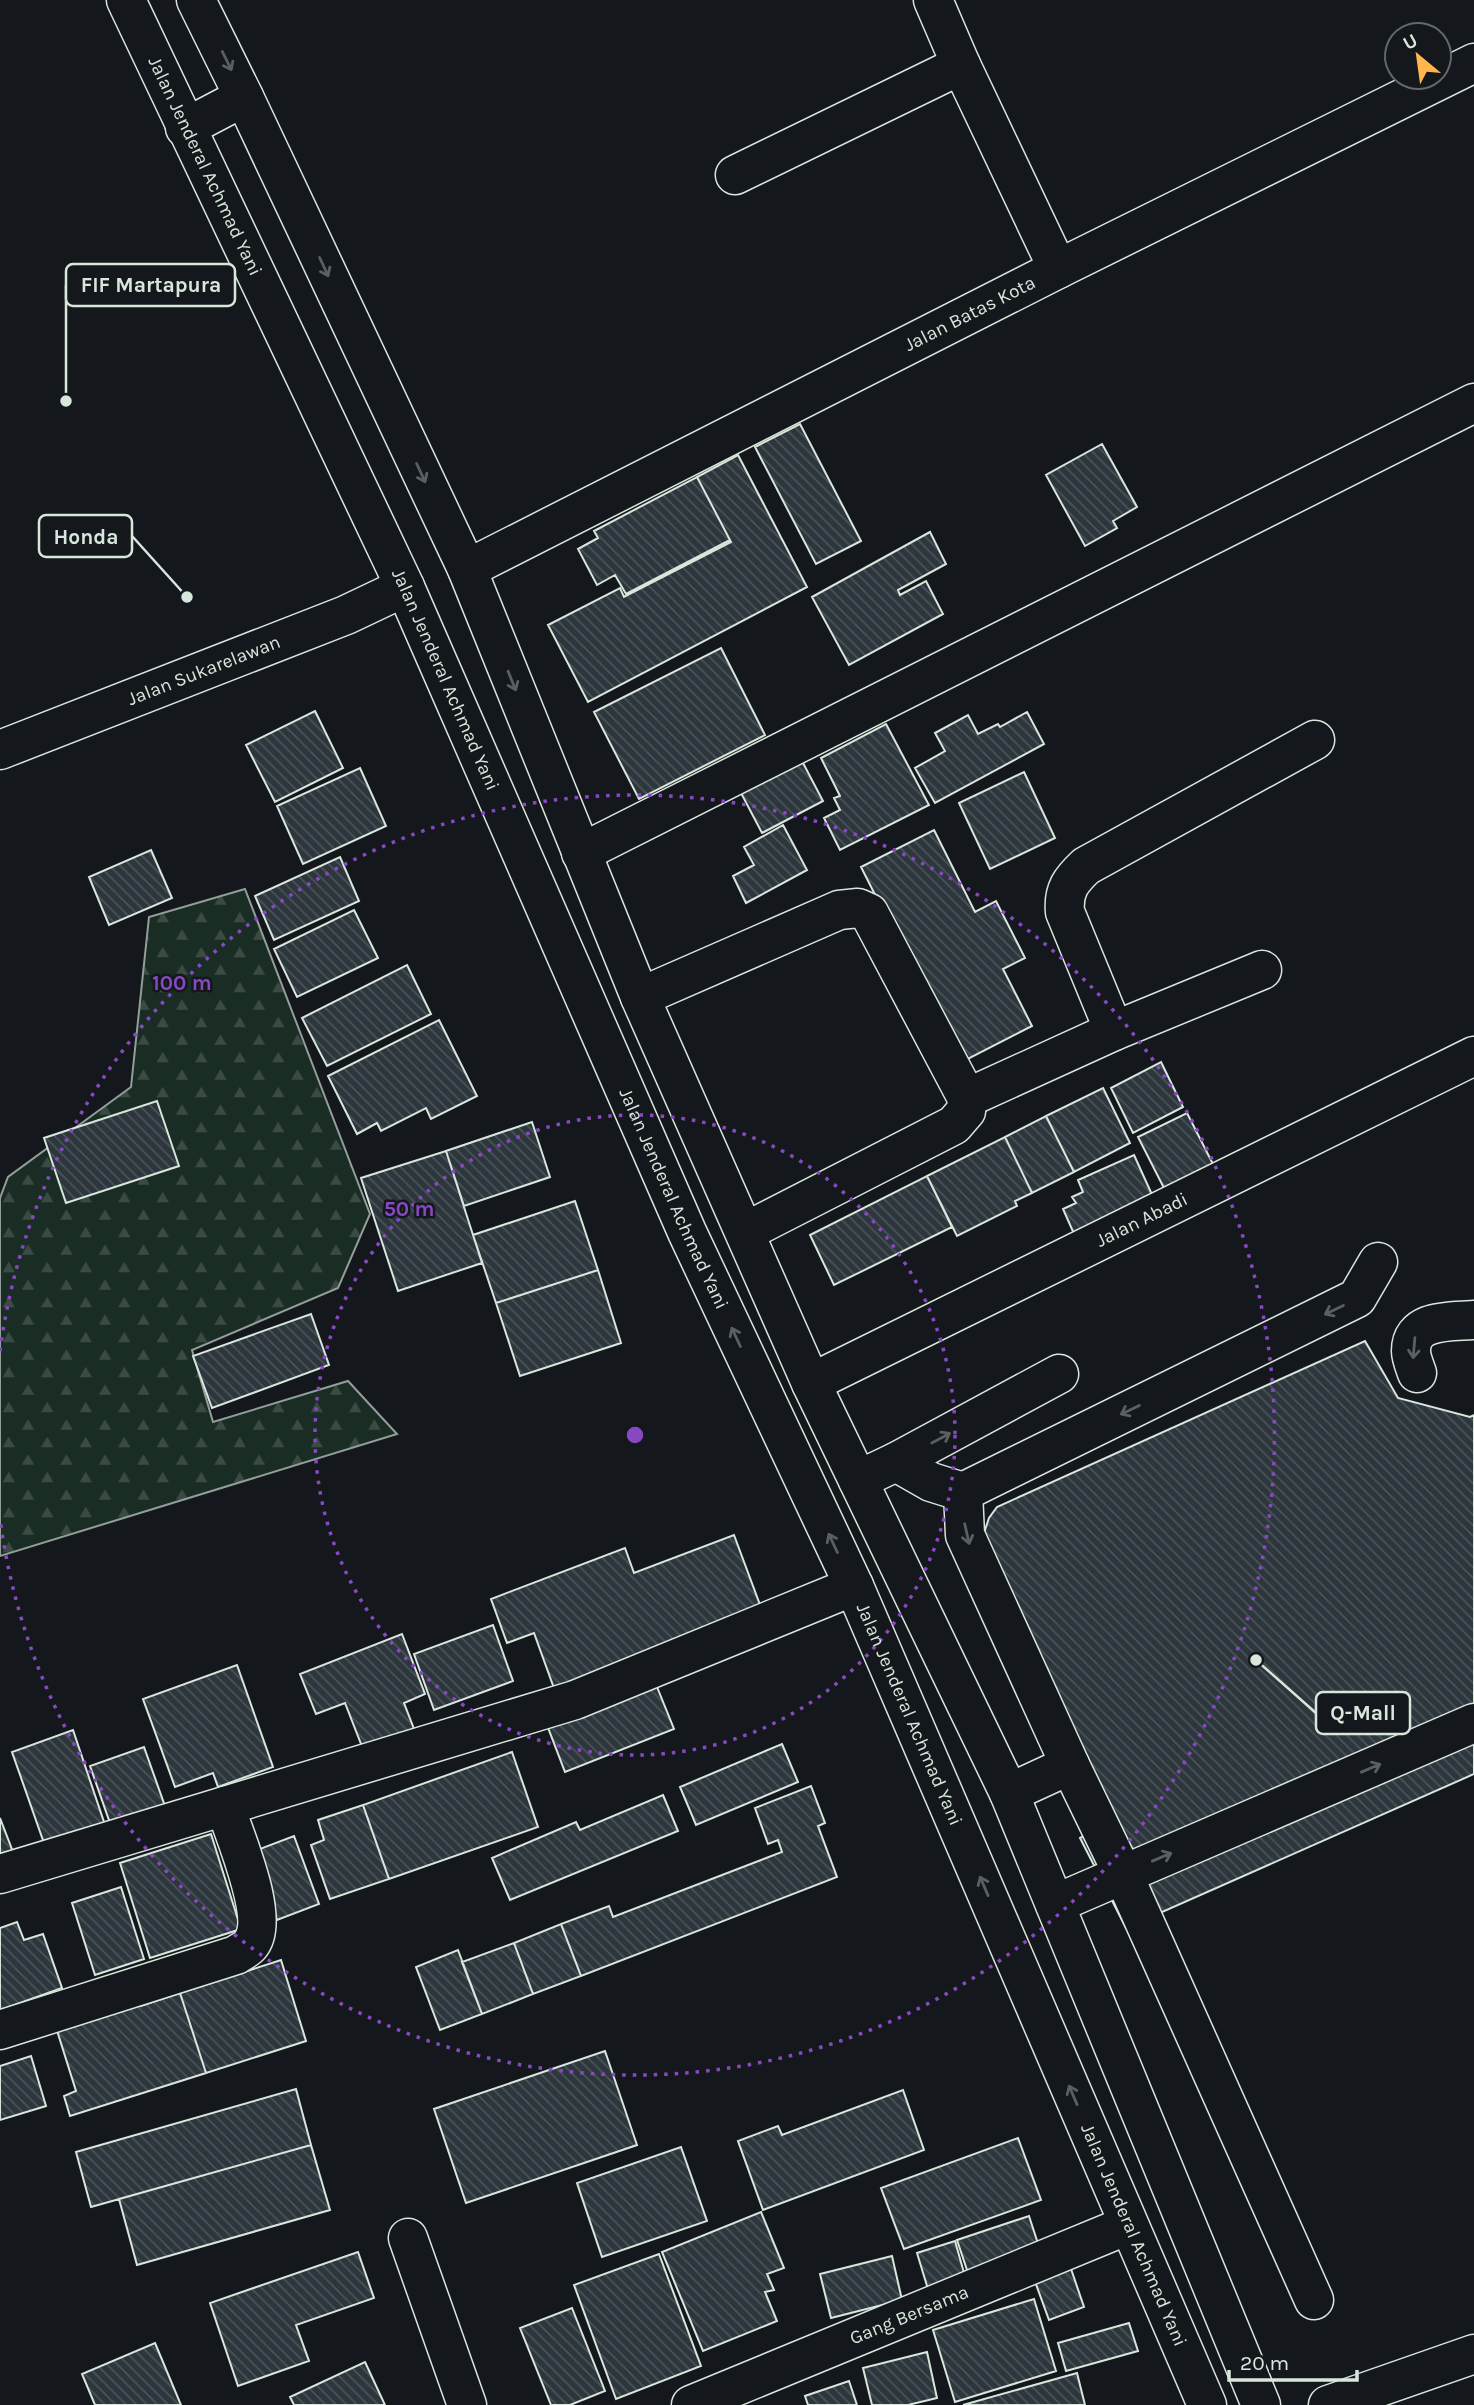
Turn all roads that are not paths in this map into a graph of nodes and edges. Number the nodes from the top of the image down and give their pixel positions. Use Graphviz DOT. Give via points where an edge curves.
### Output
graph roads {
  1 [pos="125,0"];
  2 [pos="196,0"];
  3 [pos="933,0"];
  4 [pos="1474,63"];
  5 [pos="961,65"];
  6 [pos="244,97"];
  7 [pos="185,128"];
  8 [pos="735,174"];
  9 [pos="1058,269"];
  10 [pos="1474,403"];
  11 [pos="467,569"];
  12 [pos="405,587"];
  13 [pos="1315,740"];
  14 [pos="0,750"];
  15 [pos="581,853"];
  16 [pos="1262,970"];
  17 [pos="640,997"];
  18 [pos="1114,1031"];
  19 [pos="1474,1056"];
  20 [pos="967,1098"];
  21 [pos="745,1233"];
  22 [pos="1378,1262"];
  23 [pos="1474,1320"];
  24 [pos="1417,1373"];
  25 [pos="1059,1374"];
  26 [pos="811,1382"];
  27 [pos="896,1462"];
  28 [pos="858,1480"];
  29 [pos="963,1492"];
  30 [pos="854,1586"];
  31 [pos="1474,1723"];
  32 [pos="1070,1765"];
  33 [pos="1009,1793"];
  34 [pos="225,1806"];
  35 [pos="0,1874"];
  36 [pos="1123,1874"];
  37 [pos="1055,1904"];
  38 [pos="0,2030"];
  39 [pos="1128,2225"];
  40 [pos="408,2238"];
  41 [pos="1314,2300"];
  42 [pos="1474,2354"];
  43 [pos="467,2405"];
  44 [pos="691,2405"];
  45 [pos="1207,2405"];
  46 [pos="1261,2405"];
  47 [pos="1328,2405"];
  1 -- 7 [label="main road, Jalan Jenderal Achmad Yani"];
  2 -- 6 [label="main road, one-way"];
  3 -- 5 [label="main road"];
  4 -- 9 [label="main road, Jalan Batas Kota"];
  5 -- 8 [label="main road"];
  5 -- 9 [label="main road"];
  6 -- 7 [label="main road"];
  6 -- 11 [label="main road, one-way"];
  7 -- 12 [label="main road, Jalan Jenderal Achmad Yani"];
  9 -- 11 [label="main road, Jalan Batas Kota"];
  10 -- 15 [label="main road"];
  11 -- 15 [label="main road, one-way"];
  12 -- 14 [label="main road, Jalan Sukarelawan" via="346,615"];
  30 -- 12 [label="main road, Jalan Jenderal Achmad Yani, one-way" via="687,1231"];
  13 -- 18 [label="main road" via="1086,866 1072,879 1063,897 1065,912"];
  15 -- 17 [label="main road"];
  16 -- 18 [label="main road"];
  17 -- 20 [label="main road" via="839,911 858,908 869,913"];
  17 -- 21 [label="main road"];
  18 -- 20 [label="main road"];
  19 -- 26 [label="main road, Jalan Abadi"];
  20 -- 21 [label="main road" via="966,1111 954,1125"];
  21 -- 26 [label="main road"];
  22 -- 29 [label="main road, one-way" via="1357,1298"];
  23 -- 24 [label="main road, one-way" via="1429,1324 1416,1334 1411,1351"];
  27 -- 25 [label="main road, one-way"];
  26 -- 28 [label="main road"];
  27 -- 28 [label="main road"];
  27 -- 29 [label="main road" via="931,1482"];
  28 -- 33 [label="main road"];
  29 -- 32 [label="main road, one-way" via="965,1535"];
  30 -- 34 [label="main road" via="575,1700"];
  39 -- 30 [label="main road, Jalan Jenderal Achmad Yani, one-way"];
  36 -- 31 [label="main road, one-way"];
  32 -- 33 [label="main road"];
  32 -- 36 [label="main road"];
  33 -- 37 [label="main road"];
  34 -- 35 [label="main road"];
  34 -- 38 [label="main road" via="253,1886 257,1922 251,1944 236,1955"];
  36 -- 37 [label="main road"];
  36 -- 41 [label="main road"];
  37 -- 46 [label="main road"];
  39 -- 44 [label="main road, Gang Bersama"];
  39 -- 45 [label="main road, Jalan Jenderal Achmad Yani"];
  40 -- 43 [label="main road"];
  42 -- 47 [label="main road"];
}
